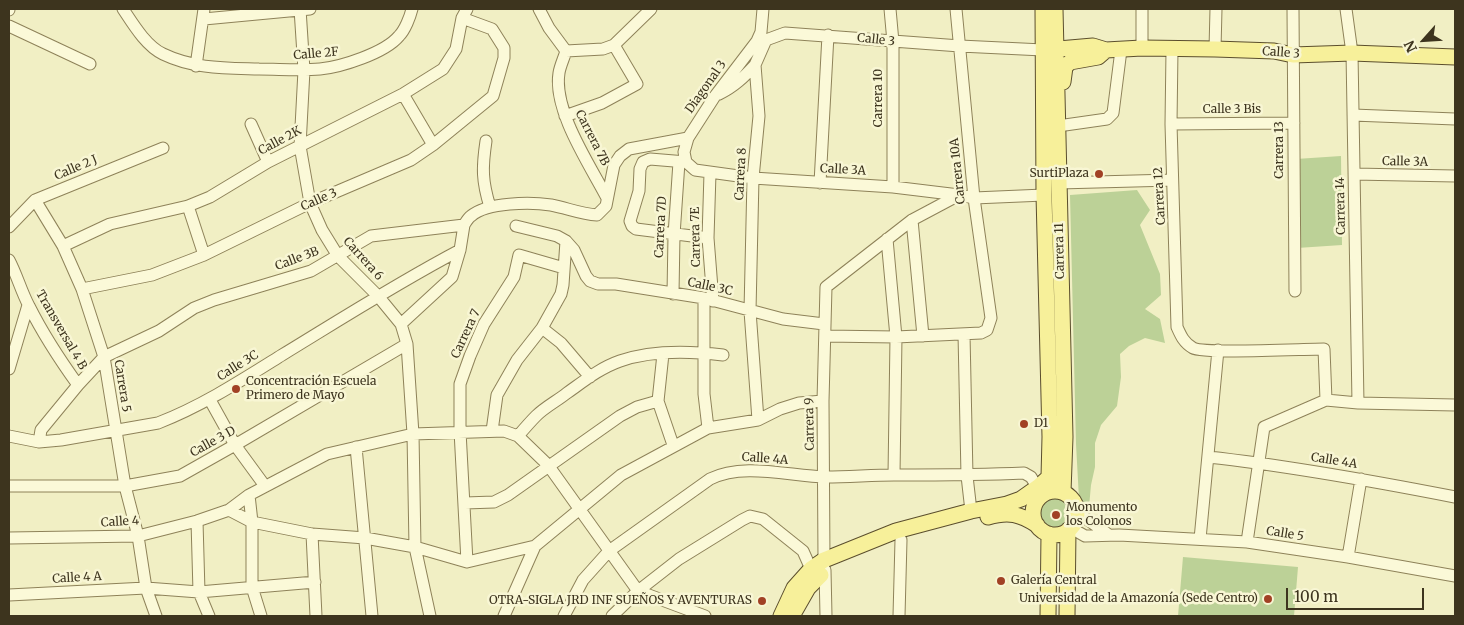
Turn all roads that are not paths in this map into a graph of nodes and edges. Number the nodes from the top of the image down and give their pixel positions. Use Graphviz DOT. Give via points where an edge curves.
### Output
graph roads {
  1 [pos="123,9"];
  2 [pos="304,9"];
  3 [pos="412,9"];
  4 [pos="539,9"];
  5 [pos="651,9"];
  6 [pos="763,9"];
  7 [pos="890,9"];
  8 [pos="956,9"];
  9 [pos="1043,9"];
  10 [pos="1055,9"];
  11 [pos="1142,9"];
  12 [pos="1216,9"];
  13 [pos="1293,9"];
  14 [pos="1346,9"];
  15 [pos="464,13"];
  16 [pos="204,14"];
  17 [pos="9,26"];
  18 [pos="828,35"];
  19 [pos="763,36"];
  20 [pos="894,42"];
  21 [pos="614,45"];
  22 [pos="960,46"];
  23 [pos="1142,48"];
  24 [pos="1215,49"];
  25 [pos="1050,50"];
  26 [pos="1114,50"];
  27 [pos="1172,50"];
  28 [pos="566,51"];
  29 [pos="1352,54"];
  30 [pos="1293,55"];
  31 [pos="1455,58"];
  32 [pos="90,64"];
  33 [pos="756,65"];
  34 [pos="196,66"];
  35 [pos="304,70"];
  36 [pos="1058,92"];
  37 [pos="403,94"];
  38 [pos="715,96"];
  39 [pos="1353,115"];
  40 [pos="564,116"];
  41 [pos="1455,119"];
  42 [pos="1294,123"];
  43 [pos="251,124"];
  44 [pos="1171,124"];
  45 [pos="1051,127"];
  46 [pos="688,138"];
  47 [pos="486,141"];
  48 [pos="300,146"];
  49 [pos="433,146"];
  50 [pos="164,148"];
  51 [pos="268,162"];
  52 [pos="682,162"];
  53 [pos="710,173"];
  54 [pos="1354,174"];
  55 [pos="1455,176"];
  56 [pos="753,178"];
  57 [pos="1172,180"];
  58 [pos="820,183"];
  59 [pos="1059,183"];
  60 [pos="893,187"];
  61 [pos="959,195"];
  62 [pos="1044,195"];
  63 [pos="607,198"];
  64 [pos="974,198"];
  65 [pos="35,200"];
  66 [pos="310,203"];
  67 [pos="188,206"];
  68 [pos="490,208"];
  69 [pos="912,220"];
  70 [pos="464,225"];
  71 [pos="516,226"];
  72 [pos="9,227"];
  73 [pos="674,235"];
  74 [pos="708,238"];
  75 [pos="887,239"];
  76 [pos="566,241"];
  77 [pos="63,246"];
  78 [pos="460,250"];
  79 [pos="204,255"];
  80 [pos="338,256"];
  81 [pos="9,260"];
  82 [pos="564,268"];
  83 [pos="82,289"];
  84 [pos="1295,291"];
  85 [pos="674,294"];
  86 [pos="378,296"];
  87 [pos="709,300"];
  88 [pos="28,305"];
  89 [pos="750,311"];
  90 [pos="401,324"];
  91 [pos="824,324"];
  92 [pos="542,328"];
  93 [pos="964,334"];
  94 [pos="825,336"];
  95 [pos="924,336"];
  96 [pos="896,337"];
  97 [pos="406,344"];
  98 [pos="1218,350"];
  99 [pos="703,353"];
  100 [pos="663,354"];
  101 [pos="723,355"];
  102 [pos="104,357"];
  103 [pos="9,369"];
  104 [pos="590,377"];
  105 [pos="78,385"];
  106 [pos="210,400"];
  107 [pos="658,400"];
  108 [pos="1326,400"];
  109 [pos="823,401"];
  110 [pos="1358,403"];
  111 [pos="1455,405"];
  112 [pos="758,420"];
  113 [pos="708,428"];
  114 [pos="114,430"];
  115 [pos="460,431"];
  116 [pos="492,431"];
  117 [pos="413,434"];
  118 [pos="9,436"];
  119 [pos="40,436"];
  120 [pos="518,436"];
  121 [pos="235,445"];
  122 [pos="673,446"];
  123 [pos="356,447"];
  124 [pos="1208,457"];
  125 [pos="1259,462"];
  126 [pos="548,466"];
  127 [pos="894,475"];
  128 [pos="967,476"];
  129 [pos="825,477"];
  130 [pos="1361,479"];
  131 [pos="9,486"];
  132 [pos="125,486"];
  133 [pos="265,486"];
  134 [pos="1048,488"];
  135 [pos="249,495"];
  136 [pos="1455,497"];
  137 [pos="465,503"];
  138 [pos="578,508"];
  139 [pos="229,510"];
  140 [pos="971,511"];
  141 [pos="1077,512"];
  142 [pos="197,521"];
  143 [pos="252,522"];
  144 [pos="1043,529"];
  145 [pos="1070,529"];
  146 [pos="312,534"];
  147 [pos="1109,534"];
  148 [pos="138,536"];
  149 [pos="9,538"];
  150 [pos="365,538"];
  151 [pos="1200,539"];
  152 [pos="901,540"];
  153 [pos="1247,542"];
  154 [pos="534,546"];
  155 [pos="415,547"];
  156 [pos="609,551"];
  157 [pos="1348,557"];
  158 [pos="467,562"];
  159 [pos="820,567"];
  160 [pos="1455,576"];
  161 [pos="315,582"];
  162 [pos="252,586"];
  163 [pos="146,588"];
  164 [pos="638,591"];
  165 [pos="199,592"];
  166 [pos="9,595"];
  167 [pos="677,612"];
  168 [pos="156,616"];
  169 [pos="209,616"];
  170 [pos="261,616"];
  171 [pos="316,616"];
  172 [pos="372,616"];
  173 [pos="430,616"];
  174 [pos="504,616"];
  175 [pos="564,616"];
  176 [pos="612,616"];
  177 [pos="705,616"];
  178 [pos="781,616"];
  179 [pos="792,616"];
  180 [pos="826,616"];
  181 [pos="899,616"];
  182 [pos="1048,616"];
  183 [pos="1067,616"];
  1 -- 34 [label="street, Calle 2F" via="161,54"];
  2 -- 16 [label="street"];
  2 -- 35 [label="street, Carrera 6"];
  3 -- 35 [label="street, Calle 2F" via="399,37 379,50 349,64"];
  4 -- 28 [label="street"];
  5 -- 21 [label="street"];
  6 -- 19 [label="street, Carrera 8"];
  7 -- 20 [label="street, Carrera 10"];
  8 -- 22 [label="street, Carrera 10A"];
  9 -- 25 [label="main road, Carrera 11"];
  10 -- 25 [label="main road, Carrera 11"];
  11 -- 23 [label="street"];
  12 -- 24 [label="street"];
  13 -- 30 [label="street, Carrera 13"];
  14 -- 29 [label="street, Carrera 14"];
  15 -- 37 [label="street, Calle 2K" via="456,49 443,69"];
  15 -- 49 [label="street, Calle 3" via="492,29 504,48 504,58 493,96"];
  16 -- 34 [label="street"];
  17 -- 32 [label="street"];
  18 -- 19 [label="street, Calle 3" via="785,33"];
  18 -- 20 [label="street, Calle 3"];
  18 -- 58 [label="street"];
  19 -- 33 [label="street, Carrera 8"];
  19 -- 38 [label="street, Diagonal 3"];
  20 -- 22 [label="street, Calle 3"];
  20 -- 60 [label="street, Carrera 10"];
  21 -- 28 [label="street" via="603,49"];
  21 -- 40 [label="street" via="637,84 602,103"];
  22 -- 25 [label="street, Calle 3"];
  22 -- 64 [label="street, Carrera 10A"];
  23 -- 26 [label="main road, Calle 3"];
  23 -- 27 [label="main road, Calle 3"];
  24 -- 27 [label="main road, Calle 3"];
  24 -- 30 [label="main road, Calle 3" via="1274,51"];
  25 -- 26 [label="main road, Calle 3" via="1093,46"];
  25 -- 36 [label="main road, Carrera 11"];
  25 -- 45 [label="main road, Carrera 11"];
  26 -- 36 [label="main road, Calle 3" via="1098,57 1070,62 1065,67 1064,81"];
  26 -- 45 [label="street" via="1111,116"];
  27 -- 44 [label="street, Carrera 12"];
  28 -- 40 [label="street, Carrera 7B" via="559,74"];
  29 -- 30 [label="main road, Calle 3"];
  29 -- 31 [label="main road, Calle 3"];
  29 -- 39 [label="street, Carrera 14"];
  30 -- 42 [label="street, Carrera 13"];
  33 -- 38 [label="street" via="736,84"];
  33 -- 56 [label="street, Carrera 8" via="759,116"];
  34 -- 35 [label="street, Calle 2F"];
  35 -- 48 [label="street, Carrera 6"];
  36 -- 45 [label="main road, Carrera 11"];
  37 -- 48 [label="street, Calle 2K"];
  37 -- 49 [label="street"];
  38 -- 46 [label="street, Diagonal 3"];
  39 -- 41 [label="street"];
  39 -- 54 [label="street, Carrera 14"];
  40 -- 63 [label="street, Carrera 7B"];
  42 -- 44 [label="street, Calle 3 Bis"];
  42 -- 84 [label="street, Carrera 13"];
  43 -- 51 [label="street"];
  44 -- 57 [label="street, Carrera 12"];
  45 -- 59 [label="main road, Carrera 11"];
  45 -- 62 [label="main road, Carrera 11"];
  46 -- 52 [label="street, Diagonal 3"];
  46 -- 63 [label="street" via="629,149 614,165"];
  47 -- 68 [label="street" via="483,186"];
  48 -- 51 [label="street, Calle 2K"];
  48 -- 66 [label="street, Carrera 6"];
  49 -- 66 [label="street, Calle 3" via="411,160"];
  50 -- 65 [label="street, Calle 2 J"];
  51 -- 67 [label="street, Calle 2K" via="210,197"];
  52 -- 53 [label="street, Calle 3A" via="695,170"];
  52 -- 73 [label="street, Carrera 7D"];
  52 -- 73 [label="street, Calle 3A" via="650,159 643,162 630,221 636,229"];
  53 -- 56 [label="street, Calle 3A"];
  53 -- 74 [label="street, Carrera 7E"];
  54 -- 55 [label="street, Calle 3A"];
  54 -- 110 [label="street, Carrera 14"];
  56 -- 58 [label="street, Calle 3A"];
  56 -- 89 [label="street, Carrera 8"];
  57 -- 59 [label="street"];
  57 -- 98 [label="street, Carrera 12" via="1177,327 1183,340 1194,349"];
  58 -- 60 [label="street, Calle 3A"];
  59 -- 134 [label="main road, Carrera 11" via="1065,437"];
  60 -- 61 [label="street, Calle 3A"];
  61 -- 64 [label="street, Calle 3A"];
  61 -- 69 [label="street"];
  62 -- 64 [label="street, Calle 3A"];
  62 -- 134 [label="main road, Carrera 11" via="1050,437"];
  63 -- 68 [label="street" via="606,206 597,215 517,203"];
  64 -- 93 [label="street, Carrera 10A" via="991,318 987,330"];
  65 -- 72 [label="street, Calle 2 J"];
  65 -- 77 [label="street, Carrera 5"];
  66 -- 79 [label="street, Calle 3"];
  66 -- 80 [label="street, Carrera 6"];
  67 -- 77 [label="street, Calle 2K" via="110,224"];
  67 -- 79 [label="street"];
  68 -- 70 [label="street" via="472,214"];
  69 -- 75 [label="street"];
  69 -- 95 [label="street"];
  70 -- 78 [label="street"];
  70 -- 80 [label="street, Calle 3B" via="371,236"];
  71 -- 76 [label="street"];
  73 -- 74 [label="street"];
  73 -- 85 [label="street, Carrera 7D"];
  74 -- 87 [label="street, Carrera 7E"];
  75 -- 91 [label="street, Carrera 9" via="826,287"];
  75 -- 96 [label="street"];
  76 -- 82 [label="street"];
  76 -- 85 [label="street, Calle 3C" via="590,282"];
  77 -- 83 [label="street, Carrera 5"];
  78 -- 86 [label="street, Calle 3C"];
  78 -- 90 [label="street" via="452,277"];
  79 -- 83 [label="street, Calle 3" via="152,275"];
  80 -- 86 [label="street, Carrera 6"];
  80 -- 102 [label="street, Calle 3B" via="311,271 194,308 160,332"];
  81 -- 88 [label="street, Transversal 4 B"];
  82 -- 92 [label="street" via="561,294"];
  82 -- 115 [label="street, Carrera 7" via="519,255 514,277 484,324 460,384"];
  83 -- 102 [label="street, Carrera 5"];
  85 -- 87 [label="street, Calle 3C"];
  86 -- 90 [label="street, Carrera 6"];
  86 -- 106 [label="street, Calle 3C"];
  87 -- 89 [label="street, Calle 3C"];
  87 -- 99 [label="street, Carrera 7E"];
  88 -- 103 [label="street"];
  88 -- 105 [label="street, Transversal 4 B"];
  89 -- 91 [label="street, Calle 3C"];
  89 -- 112 [label="street, Carrera 8"];
  90 -- 97 [label="street, Carrera 6"];
  91 -- 94 [label="street, Carrera 9"];
  92 -- 104 [label="street" via="562,343"];
  92 -- 116 [label="street" via="517,360 497,395"];
  93 -- 95 [label="street"];
  93 -- 128 [label="street"];
  94 -- 96 [label="street"];
  94 -- 109 [label="street, Carrera 9"];
  95 -- 96 [label="street"];
  96 -- 127 [label="street"];
  97 -- 117 [label="street, Carrera 6"];
  97 -- 121 [label="street, Calle 3 D"];
  98 -- 108 [label="street" via="1324,349"];
  98 -- 124 [label="street"];
  99 -- 100 [label="street"];
  99 -- 101 [label="street"];
  99 -- 113 [label="street, Carrera 7E"];
  100 -- 104 [label="street" via="620,361"];
  100 -- 107 [label="street"];
  102 -- 105 [label="street, Calle 3B"];
  102 -- 114 [label="street, Carrera 5"];
  104 -- 120 [label="street" via="536,416"];
  105 -- 119 [label="street, Calle 3B"];
  106 -- 114 [label="street, Calle 3C" via="158,423"];
  106 -- 121 [label="street"];
  107 -- 122 [label="street"];
  107 -- 126 [label="street" via="620,416"];
  108 -- 110 [label="street"];
  108 -- 125 [label="street" via="1264,427"];
  109 -- 112 [label="street" via="798,403"];
  109 -- 129 [label="street, Carrera 9"];
  110 -- 111 [label="street"];
  112 -- 113 [label="street"];
  113 -- 122 [label="street"];
  114 -- 119 [label="street, Calle 3C" via="61,440"];
  114 -- 132 [label="street, Carrera 5"];
  115 -- 116 [label="street, Calle 4"];
  115 -- 117 [label="street, Calle 4"];
  115 -- 137 [label="street, Carrera 7"];
  116 -- 120 [label="street, Calle 4"];
  117 -- 123 [label="street, Calle 4"];
  117 -- 155 [label="street, Carrera 6"];
  118 -- 119 [label="street, Calle 3C"];
  120 -- 126 [label="street"];
  121 -- 132 [label="street, Calle 3 D" via="180,476"];
  121 -- 133 [label="street"];
  122 -- 138 [label="street" via="621,475"];
  123 -- 133 [label="street, Calle 4" via="327,454"];
  123 -- 150 [label="street"];
  124 -- 125 [label="street, Calle 4A"];
  124 -- 151 [label="street"];
  125 -- 130 [label="street, Calle 4A"];
  125 -- 153 [label="street"];
  126 -- 137 [label="street" via="494,502"];
  126 -- 138 [label="street"];
  127 -- 128 [label="street, Calle 4A"];
  127 -- 129 [label="street, Calle 4A"];
  128 -- 134 [label="street, Calle 4A" via="1024,474"];
  128 -- 140 [label="street"];
  129 -- 156 [label="street, Calle 4A" via="736,470 722,473"];
  129 -- 159 [label="street, Carrera 9"];
  130 -- 136 [label="street, Calle 4A"];
  130 -- 157 [label="street"];
  131 -- 132 [label="street, Calle 3 D"];
  132 -- 148 [label="street, Carrera 5"];
  133 -- 135 [label="street, Calle 4"];
  134 -- 140 [label="main road" via="1007,504"];
  134 -- 141 [label="main road" via="1070,497"];
  134 -- 144 [label="main road" via="1033,512"];
  135 -- 139 [label="street, Calle 4"];
  135 -- 143 [label="street"];
  137 -- 158 [label="street, Carrera 7"];
  138 -- 154 [label="street"];
  138 -- 156 [label="street"];
  139 -- 142 [label="street, Calle 4"];
  139 -- 143 [label="street"];
  140 -- 159 [label="main road" via="896,531"];
  141 -- 145 [label="main road"];
  141 -- 147 [label="street"];
  142 -- 148 [label="street, Calle 4"];
  142 -- 165 [label="street"];
  143 -- 146 [label="street"];
  143 -- 162 [label="street"];
  144 -- 145 [label="main road" via="1062,533"];
  144 -- 152 [label="main road" via="1024,516 994,515"];
  144 -- 182 [label="main road"];
  145 -- 147 [label="street, Calle 5" via="1085,536"];
  145 -- 183 [label="main road"];
  146 -- 150 [label="street"];
  146 -- 161 [label="street"];
  147 -- 151 [label="street, Calle 5"];
  148 -- 149 [label="street, Calle 4"];
  148 -- 163 [label="street, Carrera 5"];
  150 -- 155 [label="street"];
  150 -- 172 [label="street"];
  151 -- 153 [label="street, Calle 5"];
  152 -- 159 [label="main road"];
  152 -- 181 [label="street"];
  153 -- 157 [label="street, Calle 5"];
  154 -- 158 [label="street"];
  154 -- 174 [label="street"];
  155 -- 158 [label="street"];
  155 -- 173 [label="street, Carrera 6"];
  156 -- 164 [label="street"];
  156 -- 175 [label="street, Calle 4A" via="583,580"];
  157 -- 160 [label="street, Calle 5"];
  159 -- 164 [label="street" via="763,519 750,516 679,559"];
  159 -- 178 [label="main road" via="794,588"];
  159 -- 179 [label="main road"];
  159 -- 180 [label="street, Carrera 9"];
  161 -- 162 [label="street, Calle 4 A"];
  161 -- 171 [label="street"];
  162 -- 165 [label="street, Calle 4 A"];
  162 -- 170 [label="street"];
  163 -- 165 [label="street, Calle 4 A"];
  163 -- 166 [label="street, Calle 4 A"];
  163 -- 168 [label="street, Carrera 5"];
  164 -- 167 [label="street"];
  164 -- 176 [label="street"];
  165 -- 169 [label="street"];
  167 -- 177 [label="street"];
}
